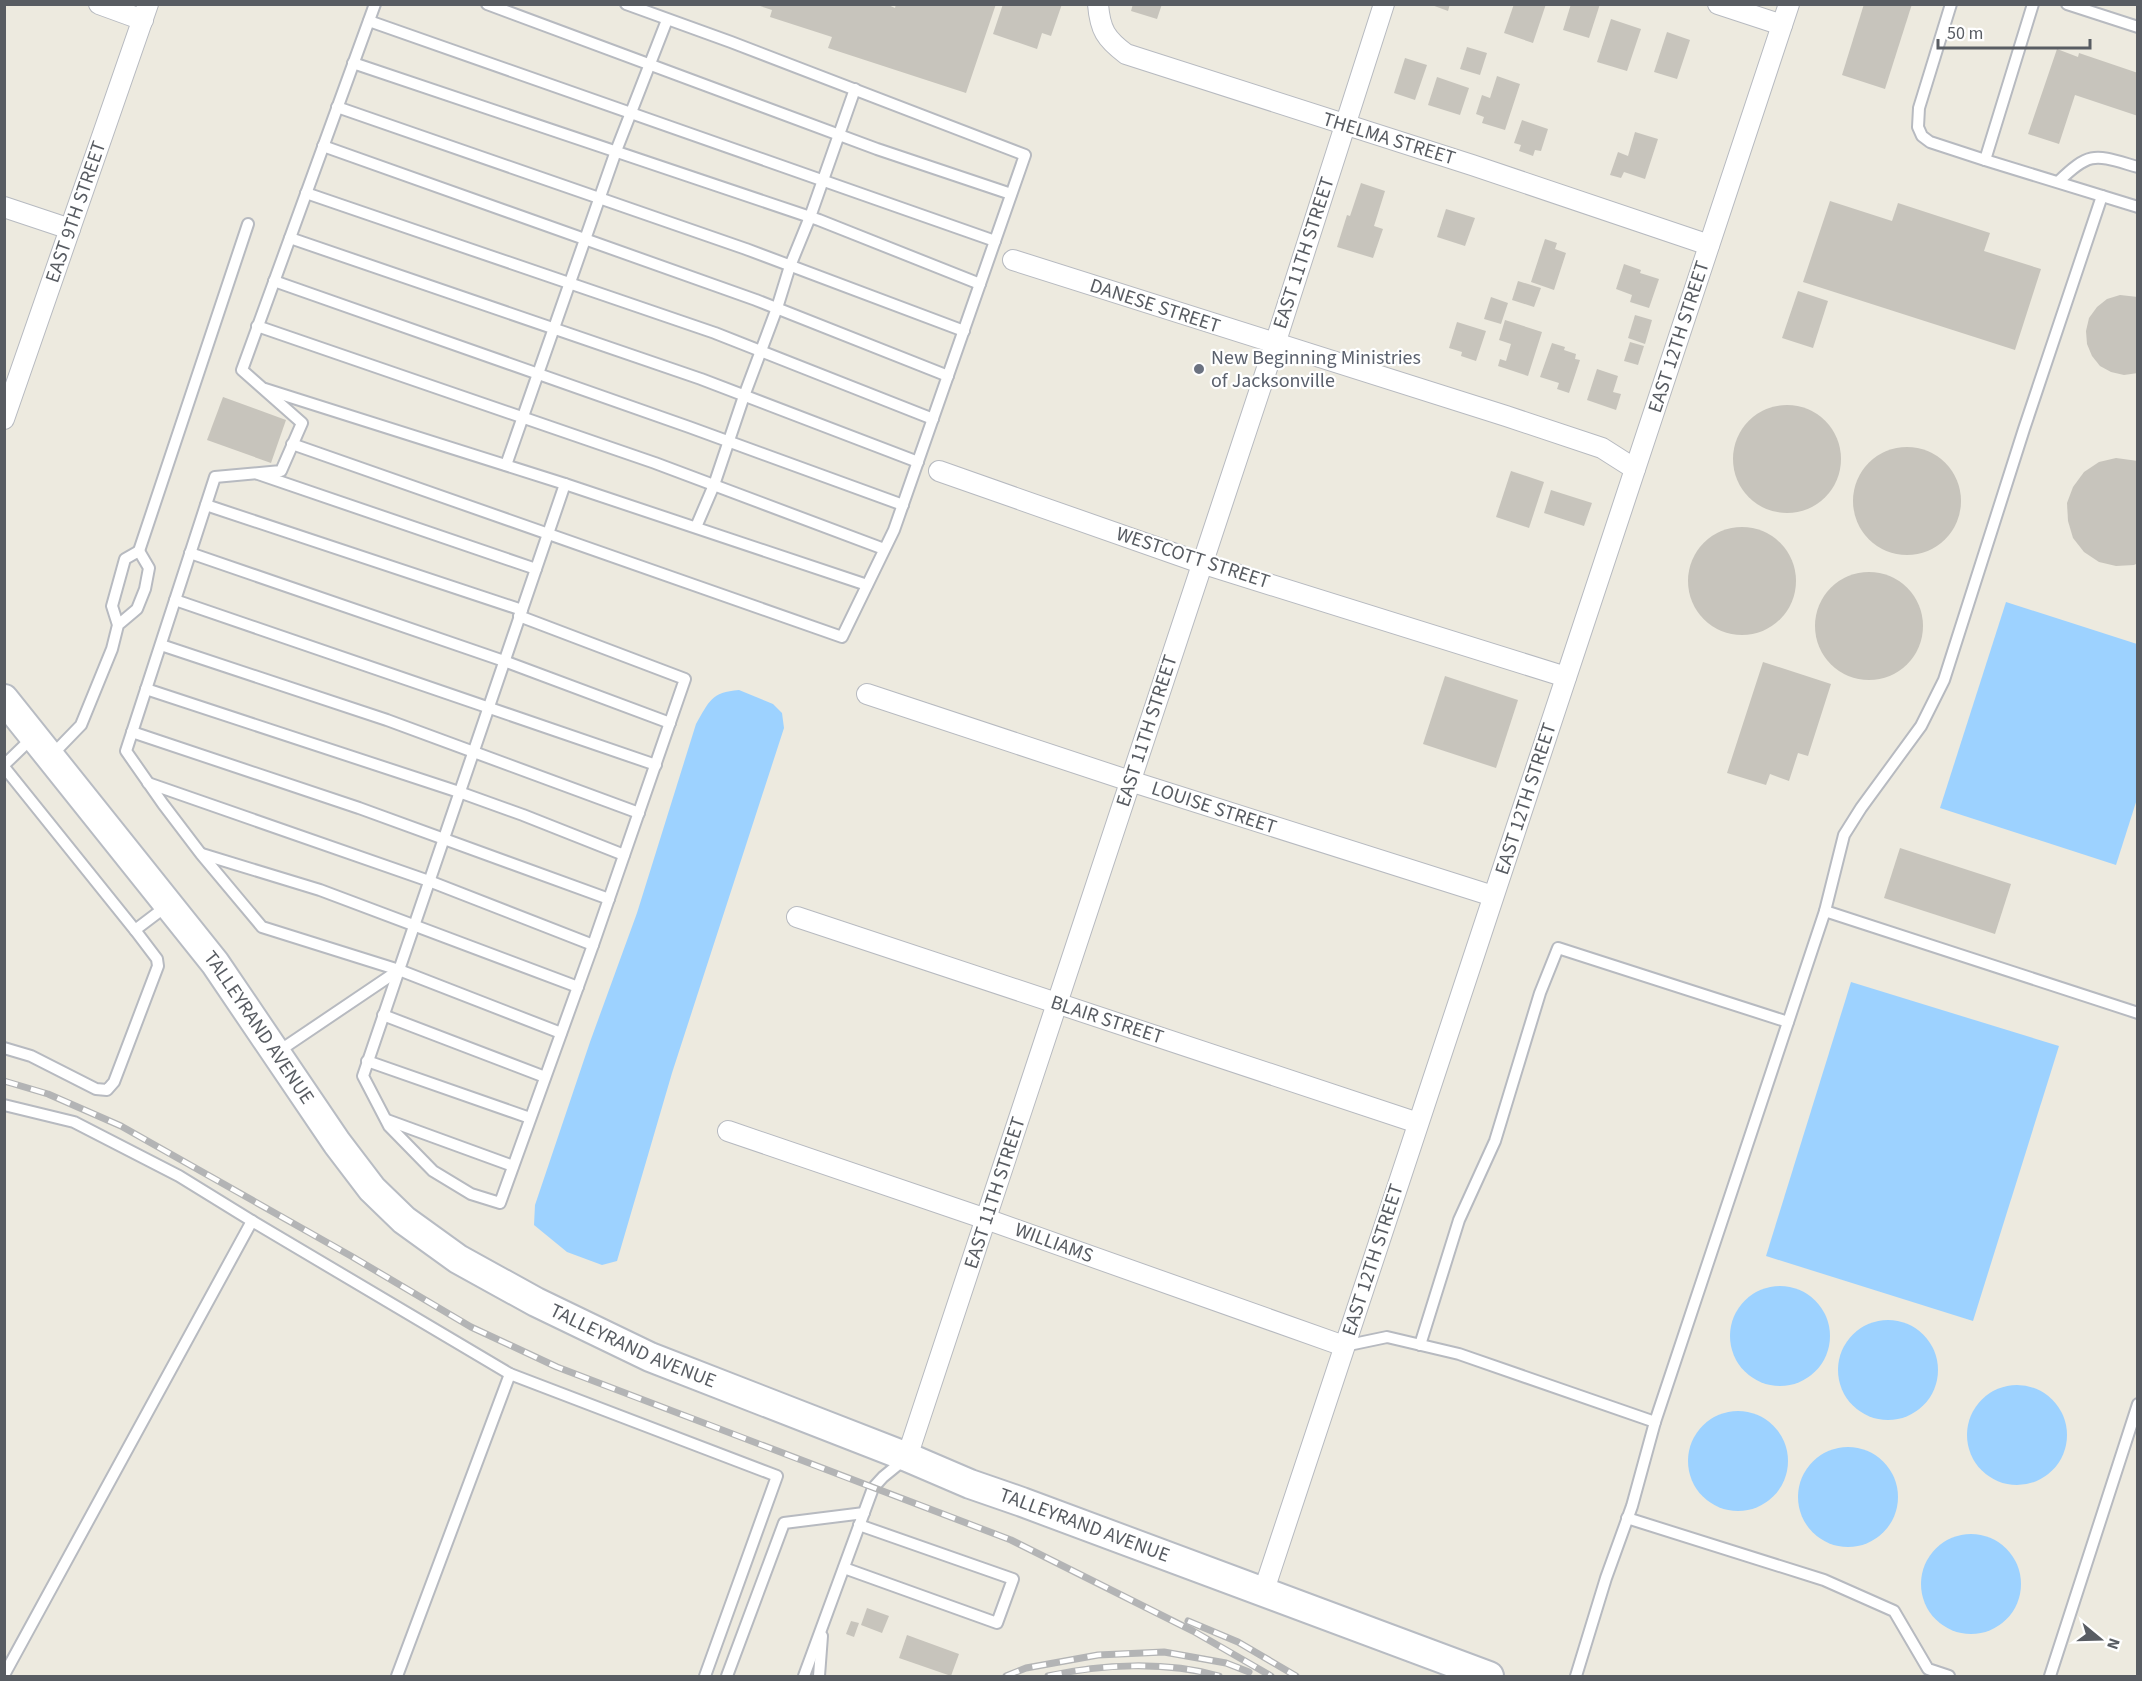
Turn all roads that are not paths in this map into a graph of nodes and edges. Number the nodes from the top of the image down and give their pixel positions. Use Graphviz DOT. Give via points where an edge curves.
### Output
graph roads {
  1 [pos="99,4"];
  2 [pos="375,4"];
  3 [pos="487,4"];
  4 [pos="626,4"];
  5 [pos="1098,4"];
  6 [pos="1383,4"];
  7 [pos="1718,4"];
  8 [pos="1789,4"];
  9 [pos="1951,4"];
  10 [pos="2033,4"];
  11 [pos="2067,4"];
  12 [pos="146,12"];
  13 [pos="667,20"];
  14 [pos="369,21"];
  15 [pos="1782,25"];
  16 [pos="2138,27"];
  17 [pos="353,63"];
  18 [pos="650,65"];
  19 [pos="855,90"];
  20 [pos="337,107"];
  21 [pos="632,112"];
  22 [pos="1345,126"];
  23 [pos="839,135"];
  24 [pos="323,146"];
  25 [pos="616,152"];
  26 [pos="1985,160"];
  27 [pos="2138,167"];
  28 [pos="824,179"];
  29 [pos="2058,182"];
  30 [pos="306,193"];
  31 [pos="1011,194"];
  32 [pos="2102,196"];
  33 [pos="600,199"];
  34 [pos="4,207"];
  35 [pos="2138,207"];
  36 [pos="810,217"];
  37 [pos="248,224"];
  38 [pos="70,230"];
  39 [pos="290,238"];
  40 [pos="585,239"];
  41 [pos="995,241"];
  42 [pos="1709,245"];
  43 [pos="1013,260"];
  44 [pos="790,266"];
  45 [pos="274,281"];
  46 [pos="570,283"];
  47 [pos="980,284"];
  48 [pos="777,308"];
  49 [pos="258,326"];
  50 [pos="554,329"];
  51 [pos="964,331"];
  52 [pos="1275,344"];
  53 [pos="762,352"];
  54 [pos="538,374"];
  55 [pos="948,376"];
  56 [pos="262,388"];
  57 [pos="744,396"];
  58 [pos="523,417"];
  59 [pos="4,419"];
  60 [pos="933,419"];
  61 [pos="729,442"];
  62 [pos="292,444"];
  63 [pos="918,462"];
  64 [pos="506,465"];
  65 [pos="1635,469"];
  66 [pos="939,471"];
  67 [pos="254,473"];
  68 [pos="565,484"];
  69 [pos="714,485"];
  70 [pos="206,505"];
  71 [pos="903,505"];
  72 [pos="696,527"];
  73 [pos="548,534"];
  74 [pos="884,549"];
  75 [pos="139,551"];
  76 [pos="190,553"];
  77 [pos="1202,562"];
  78 [pos="536,569"];
  79 [pos="867,585"];
  80 [pos="175,600"];
  81 [pos="520,613"];
  82 [pos="118,625"];
  83 [pos="161,645"];
  84 [pos="504,661"];
  85 [pos="1566,677"];
  86 [pos="146,689"];
  87 [pos="867,694"];
  88 [pos="4,699"];
  89 [pos="489,706"];
  90 [pos="670,723"];
  91 [pos="132,732"];
  92 [pos="42,746"];
  93 [pos="473,752"];
  94 [pos="656,765"];
  95 [pos="4,766"];
  96 [pos="1130,781"];
  97 [pos="148,783"];
  98 [pos="459,792"];
  99 [pos="639,813"];
  100 [pos="443,839"];
  101 [pos="201,854"];
  102 [pos="624,855"];
  103 [pos="429,881"];
  104 [pos="1493,896"];
  105 [pos="609,899"];
  106 [pos="169,905"];
  107 [pos="1825,910"];
  108 [pos="796,917"];
  109 [pos="412,926"];
  110 [pos="135,930"];
  111 [pos="593,945"];
  112 [pos="399,970"];
  113 [pos="578,987"];
  114 [pos="1057,1004"];
  115 [pos="2138,1013"];
  116 [pos="383,1015"];
  117 [pos="1788,1022"];
  118 [pos="561,1033"];
  119 [pos="4,1048"];
  120 [pos="276,1053"];
  121 [pos="368,1060"];
  122 [pos="545,1077"];
  123 [pos="4,1105"];
  124 [pos="530,1118"];
  125 [pos="386,1120"];
  126 [pos="1418,1123"];
  127 [pos="728,1131"];
  128 [pos="513,1166"];
  129 [pos="986,1219"];
  130 [pos="252,1221"];
  131 [pos="1420,1345"];
  132 [pos="1344,1346"];
  133 [pos="510,1374"];
  134 [pos="2138,1404"];
  135 [pos="1655,1422"];
  136 [pos="907,1457"];
  137 [pos="864,1513"];
  138 [pos="1627,1518"];
  139 [pos="860,1525"];
  140 [pos="844,1568"];
  141 [pos="1263,1593"];
  142 [pos="822,1627"];
  143 [pos="4,1675"];
  144 [pos="398,1677"];
  145 [pos="705,1677"];
  146 [pos="727,1677"];
  147 [pos="804,1677"];
  148 [pos="819,1677"];
  149 [pos="1489,1677"];
  150 [pos="1576,1677"];
  151 [pos="1950,1677"];
  152 [pos="2050,1677"];
  1 -- 12 [label="street"];
  2 -- 14 [label="lane"];
  3 -- 18 [label="lane"];
  4 -- 13 [label="lane"];
  5 -- 22 [label="street, THELMA STREET" via="1100,24 1110,42 1126,54"];
  6 -- 22 [label="street, EAST 11TH STREET"];
  7 -- 15 [label="street"];
  8 -- 15 [label="street, EAST 12TH STREET"];
  9 -- 26 [label="lane" via="1919,108 1918,127 1930,142"];
  10 -- 26 [label="lane"];
  11 -- 16 [label="lane"];
  12 -- 38 [label="street, EAST 9TH STREET"];
  13 -- 18 [label="lane"];
  13 -- 19 [label="lane"];
  14 -- 17 [label="lane"];
  14 -- 21 [label="lane"];
  15 -- 42 [label="street, EAST 12TH STREET"];
  17 -- 20 [label="lane"];
  17 -- 25 [label="lane"];
  18 -- 21 [label="lane"];
  18 -- 23 [label="lane"];
  19 -- 23 [label="lane"];
  19 -- 31 [label="lane" via="1025,155"];
  20 -- 24 [label="lane"];
  20 -- 33 [label="lane"];
  21 -- 25 [label="lane"];
  21 -- 28 [label="lane"];
  22 -- 42 [label="street, THELMA STREET"];
  22 -- 52 [label="street, EAST 11TH STREET"];
  23 -- 28 [label="lane"];
  23 -- 31 [label="lane"];
  24 -- 30 [label="lane"];
  24 -- 40 [label="lane"];
  25 -- 33 [label="lane"];
  25 -- 36 [label="lane"];
  26 -- 29 [label="lane"];
  27 -- 29 [label="lane" via="2101,156 2091,157 2080,161"];
  28 -- 36 [label="lane"];
  28 -- 41 [label="lane"];
  29 -- 32 [label="lane"];
  30 -- 39 [label="lane"];
  30 -- 46 [label="lane"];
  31 -- 41 [label="lane"];
  32 -- 35 [label="lane"];
  32 -- 107 [label="lane" via="1944,680 1921,726 1844,835"];
  33 -- 40 [label="lane"];
  33 -- 44 [label="lane"];
  34 -- 38 [label="street"];
  36 -- 44 [label="lane"];
  36 -- 47 [label="lane"];
  37 -- 75 [label="lane"];
  38 -- 59 [label="street, EAST 9TH STREET"];
  39 -- 45 [label="lane"];
  39 -- 50 [label="lane"];
  40 -- 46 [label="lane"];
  40 -- 48 [label="lane"];
  41 -- 47 [label="lane"];
  42 -- 65 [label="street, EAST 12TH STREET"];
  43 -- 52 [label="street, DANESE STREET"];
  44 -- 48 [label="lane"];
  44 -- 51 [label="lane"];
  45 -- 49 [label="lane"];
  45 -- 54 [label="lane"];
  46 -- 50 [label="lane"];
  46 -- 53 [label="lane"];
  47 -- 51 [label="lane"];
  48 -- 53 [label="lane"];
  48 -- 55 [label="lane"];
  49 -- 56 [label="lane" via="242,370"];
  49 -- 58 [label="lane"];
  50 -- 54 [label="lane"];
  50 -- 57 [label="lane"];
  51 -- 55 [label="lane"];
  52 -- 65 [label="street, DANESE STREET" via="1602,448"];
  52 -- 77 [label="street, EAST 11TH STREET"];
  53 -- 57 [label="lane"];
  53 -- 60 [label="lane"];
  54 -- 58 [label="lane"];
  54 -- 61 [label="lane"];
  55 -- 60 [label="lane"];
  56 -- 62 [label="lane" via="302,423"];
  56 -- 64 [label="lane"];
  57 -- 61 [label="lane"];
  57 -- 63 [label="lane"];
  58 -- 64 [label="lane"];
  58 -- 69 [label="lane"];
  60 -- 63 [label="lane"];
  61 -- 69 [label="lane"];
  61 -- 71 [label="lane"];
  62 -- 67 [label="lane" via="281,471"];
  62 -- 73 [label="lane"];
  63 -- 71 [label="lane"];
  64 -- 68 [label="lane"];
  65 -- 85 [label="street, EAST 12TH STREET"];
  66 -- 77 [label="street, WESTCOTT STREET"];
  67 -- 70 [label="lane" via="215,477"];
  67 -- 78 [label="lane"];
  68 -- 72 [label="lane"];
  68 -- 73 [label="lane"];
  69 -- 72 [label="lane"];
  69 -- 74 [label="lane"];
  70 -- 76 [label="lane"];
  70 -- 81 [label="lane"];
  71 -- 74 [label="lane"];
  72 -- 79 [label="lane"];
  73 -- 78 [label="lane"];
  73 -- 79 [label="lane" via="843,637"];
  74 -- 79 [label="lane"];
  75 -- 82 [label="lane" via="125,559 112,606"];
  75 -- 82 [label="lane" via="149,568 145,589 137,609"];
  76 -- 80 [label="lane"];
  76 -- 84 [label="lane"];
  77 -- 85 [label="street, WESTCOTT STREET"];
  77 -- 96 [label="street, EAST 11TH STREET"];
  78 -- 81 [label="lane"];
  80 -- 83 [label="lane"];
  80 -- 89 [label="lane"];
  81 -- 84 [label="lane"];
  81 -- 90 [label="lane" via="685,680"];
  82 -- 92 [label="lane" via="81,724"];
  83 -- 86 [label="lane"];
  83 -- 93 [label="lane"];
  84 -- 89 [label="lane"];
  84 -- 90 [label="lane"];
  85 -- 104 [label="street, EAST 12TH STREET"];
  86 -- 91 [label="lane"];
  86 -- 98 [label="lane"];
  87 -- 96 [label="street, LOUISE STREET"];
  88 -- 92 [label="street, TALLEYRAND AVENUE"];
  89 -- 93 [label="lane"];
  89 -- 94 [label="lane"];
  90 -- 94 [label="lane"];
  91 -- 97 [label="lane" via="126,751"];
  91 -- 100 [label="lane"];
  92 -- 95 [label="lane"];
  92 -- 106 [label="street, TALLEYRAND AVENUE"];
  93 -- 98 [label="lane"];
  93 -- 99 [label="lane"];
  94 -- 99 [label="lane"];
  95 -- 110 [label="lane"];
  96 -- 104 [label="street, LOUISE STREET"];
  96 -- 114 [label="street, EAST 11TH STREET"];
  97 -- 101 [label="lane"];
  97 -- 103 [label="lane"];
  98 -- 100 [label="lane"];
  98 -- 102 [label="lane"];
  99 -- 102 [label="lane"];
  100 -- 103 [label="lane"];
  100 -- 105 [label="lane"];
  101 -- 109 [label="lane" via="320,890"];
  101 -- 112 [label="lane" via="262,927"];
  102 -- 105 [label="lane"];
  103 -- 109 [label="lane"];
  103 -- 111 [label="lane"];
  104 -- 126 [label="street, EAST 12TH STREET"];
  105 -- 111 [label="lane"];
  106 -- 110 [label="lane"];
  106 -- 120 [label="street, TALLEYRAND AVENUE" via="215,963"];
  107 -- 115 [label="lane"];
  107 -- 117 [label="lane"];
  108 -- 114 [label="street, BLAIR STREET"];
  109 -- 112 [label="lane"];
  109 -- 113 [label="lane"];
  110 -- 119 [label="lane" via="158,966 108,1090 96,1089 31,1056"];
  111 -- 113 [label="lane"];
  112 -- 116 [label="lane"];
  112 -- 118 [label="lane"];
  112 -- 120 [label="lane"];
  113 -- 118 [label="lane"];
  114 -- 126 [label="street, BLAIR STREET"];
  114 -- 129 [label="street, EAST 11TH STREET"];
  116 -- 121 [label="lane"];
  116 -- 122 [label="lane"];
  117 -- 131 [label="lane" via="1558,948 1540,993 1495,1141 1460,1220"];
  117 -- 135 [label="lane"];
  118 -- 122 [label="lane"];
  120 -- 136 [label="street, TALLEYRAND AVENUE" via="372,1189 404,1220 458,1259 650,1357"];
  121 -- 124 [label="lane"];
  121 -- 125 [label="lane" via="363,1076"];
  122 -- 124 [label="lane"];
  123 -- 130 [label="lane" via="74,1122 179,1176"];
  124 -- 128 [label="lane"];
  125 -- 128 [label="lane"];
  125 -- 128 [label="lane" via="433,1171 471,1194 500,1203"];
  126 -- 132 [label="street, EAST 12TH STREET"];
  127 -- 129 [label="street, WILLIAMS"];
  129 -- 132 [label="street, WILLIAMS"];
  129 -- 136 [label="street, EAST 11TH STREET"];
  130 -- 133 [label="lane"];
  130 -- 143 [label="lane"];
  131 -- 132 [label="lane" via="1386,1337"];
  131 -- 135 [label="lane" via="1458,1354"];
  132 -- 141 [label="street, EAST 12TH STREET"];
  133 -- 144 [label="lane"];
  133 -- 145 [label="lane" via="777,1476"];
  134 -- 152 [label="lane"];
  135 -- 138 [label="lane"];
  136 -- 137 [label="lane" via="873,1488"];
  136 -- 141 [label="street, TALLEYRAND AVENUE"];
  137 -- 139 [label="lane"];
  137 -- 146 [label="lane" via="784,1523"];
  138 -- 150 [label="lane"];
  138 -- 151 [label="lane" via="1824,1580 1894,1611 1928,1669"];
  139 -- 140 [label="lane"];
  139 -- 140 [label="lane" via="1013,1579 997,1623"];
  140 -- 142 [label="lane"];
  141 -- 149 [label="street, TALLEYRAND AVENUE"];
  142 -- 147 [label="lane"];
  142 -- 148 [label="lane"];
}
